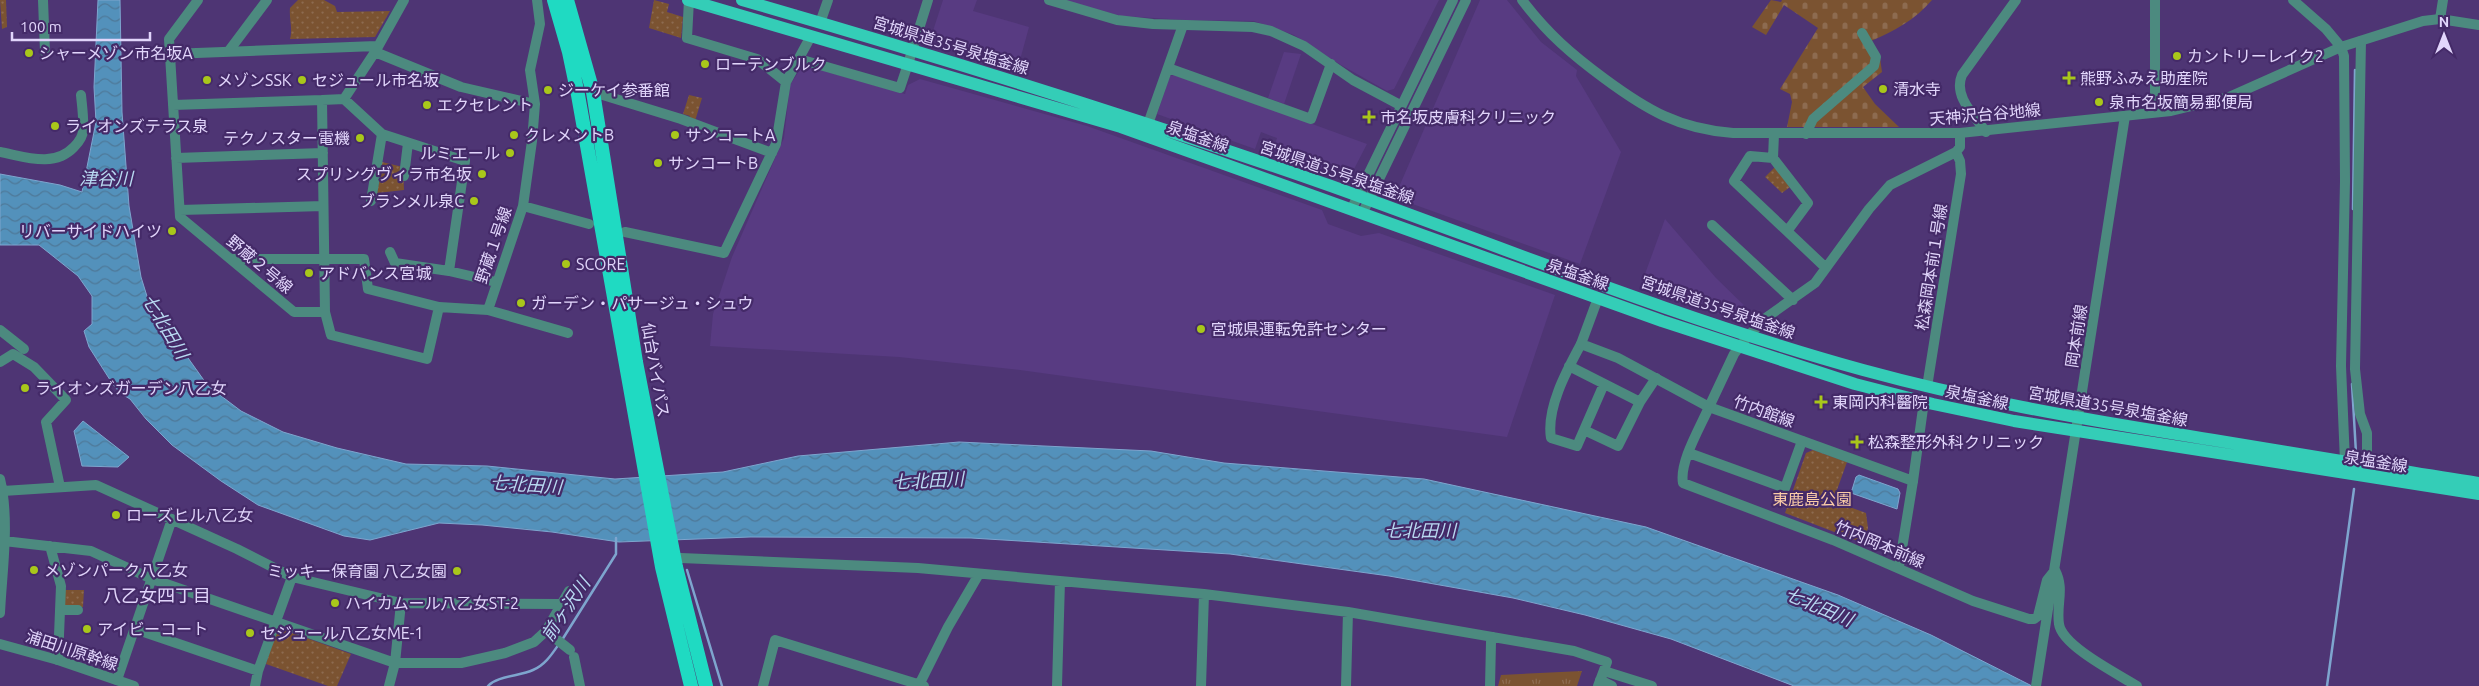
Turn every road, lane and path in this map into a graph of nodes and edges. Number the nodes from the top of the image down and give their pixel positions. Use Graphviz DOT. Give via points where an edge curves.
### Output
graph roads {
  1 [pos="44,0"];
  2 [pos="198,0"];
  3 [pos="268,0"];
  4 [pos="404,0"];
  5 [pos="537,0"];
  6 [pos="554,0"];
  7 [pos="567,0"];
  8 [pos="689,0"];
  9 [pos="742,0"];
  10 [pos="828,0"];
  11 [pos="928,0"];
  12 [pos="1049,0"];
  13 [pos="1453,0"];
  14 [pos="1466,0"];
  15 [pos="1522,0"];
  16 [pos="2016,0"];
  17 [pos="2155,0"];
  18 [pos="2293,0"];
  19 [pos="2443,0"];
  20 [pos="2440,19"];
  21 [pos="820,23"];
  22 [pos="2479,25"];
  23 [pos="1183,26"];
  24 [pos="1862,32"];
  25 [pos="811,36"];
  26 [pos="2361,41"];
  27 [pos="2341,47"];
  28 [pos="376,49"];
  29 [pos="912,51"];
  30 [pos="45,52"];
  31 [pos="228,52"];
  32 [pos="170,54"];
  33 [pos="799,59"];
  34 [pos="908,64"];
  35 [pos="1331,64"];
  36 [pos="1168,68"];
  37 [pos="786,82"];
  38 [pos="593,92"];
  39 [pos="81,95"];
  40 [pos="344,99"];
  41 [pos="322,100"];
  42 [pos="534,104"];
  43 [pos="173,105"];
  44 [pos="1400,105"];
  45 [pos="2155,112"];
  46 [pos="2125,116"];
  47 [pos="1148,124"];
  48 [pos="1986,132"];
  49 [pos="1960,133"];
  50 [pos="382,134"];
  51 [pos="1774,134"];
  52 [pos="1806,134"];
  53 [pos="408,143"];
  54 [pos="0,152"];
  55 [pos="1956,152"];
  56 [pos="323,153"];
  57 [pos="772,153"];
  58 [pos="176,158"];
  59 [pos="1773,158"];
  60 [pos="404,176"];
  61 [pos="371,201"];
  62 [pos="1360,204"];
  63 [pos="323,206"];
  64 [pos="523,206"];
  65 [pos="180,210"];
  66 [pos="589,224"];
  67 [pos="1712,225"];
  68 [pos="1788,230"];
  69 [pos="624,232"];
  70 [pos="390,252"];
  71 [pos="324,257"];
  72 [pos="232,259"];
  73 [pos="1826,268"];
  74 [pos="449,271"];
  75 [pos="496,282"];
  76 [pos="1598,298"];
  77 [pos="1793,300"];
  78 [pos="439,307"];
  79 [pos="488,310"];
  80 [pos="325,312"];
  81 [pos="0,330"];
  82 [pos="568,334"];
  83 [pos="1749,335"];
  84 [pos="1581,344"];
  85 [pos="1739,346"];
  86 [pos="24,349"];
  87 [pos="0,362"];
  88 [pos="630,362"];
  89 [pos="1569,366"];
  90 [pos="1656,378"];
  91 [pos="1604,384"];
  92 [pos="1926,387"];
  93 [pos="1924,401"];
  94 [pos="1640,402"];
  95 [pos="1710,407"];
  96 [pos="2078,419"];
  97 [pos="1584,430"];
  98 [pos="2076,432"];
  99 [pos="1802,441"];
  100 [pos="1689,453"];
  101 [pos="2345,462"];
  102 [pos="2367,466"];
  103 [pos="0,479"];
  104 [pos="1913,481"];
  105 [pos="2479,483"];
  106 [pos="60,488"];
  107 [pos="3,491"];
  108 [pos="2479,494"];
  109 [pos="172,519"];
  110 [pos="4,542"];
  111 [pos="50,546"];
  112 [pos="673,564"];
  113 [pos="1899,567"];
  114 [pos="2055,570"];
  115 [pos="979,574"];
  116 [pos="292,576"];
  117 [pos="152,579"];
  118 [pos="1060,581"];
  119 [pos="569,591"];
  120 [pos="1204,594"];
  121 [pos="401,604"];
  122 [pos="561,604"];
  123 [pos="61,610"];
  124 [pos="78,610"];
  125 [pos="1348,612"];
  126 [pos="0,613"];
  127 [pos="276,622"];
  128 [pos="134,629"];
  129 [pos="546,631"];
  130 [pos="1493,637"];
  131 [pos="0,644"];
  132 [pos="58,660"];
  133 [pos="395,663"];
  134 [pos="258,671"];
  135 [pos="1601,679"];
  136 [pos="117,680"];
  137 [pos="922,684"];
  138 [pos="134,686"];
  139 [pos="254,686"];
  140 [pos="389,686"];
  141 [pos="580,686"];
  142 [pos="691,686"];
  143 [pos="706,686"];
  144 [pos="763,686"];
  145 [pos="1057,686"];
  146 [pos="1201,686"];
  147 [pos="1346,686"];
  148 [pos="1490,686"];
  149 [pos="1612,686"];
  150 [pos="1652,686"];
  151 [pos="2036,686"];
  152 [pos="2137,686"];
  1 -- 30 [label="street"];
  2 -- 32 [label="street" via="169,39"];
  3 -- 31 [label="street"];
  4 -- 28 [label="street"];
  5 -- 42 [label="street, 野蔵１号線" via="540,24 530,70"];
  6 -- 88 [label="highway, 仙台バイパス" via="569,52"];
  7 -- 38 [label="highway, 仙台バイパス"];
  8 -- 25 [label="main road, 泉塩釜線"];
  8 -- 37 [label="street" via="686,38 757,59"];
  9 -- 21 [label="main road, 宮城県道35号泉塩釜線"];
  10 -- 21 [label="street"];
  11 -- 29 [label="street"];
  12 -- 23 [label="street" via="1117,20"];
  13 -- 44 [label="street"];
  14 -- 62 [label="street"];
  15 -- 51 [label="street, 天神沢台谷地線" via="1562,46 1653,112 1709,132"];
  16 -- 48 [label="street" via="1958,84 1959,93"];
  17 -- 45 [label="street"];
  18 -- 27 [label="street"];
  19 -- 20 [label="street"];
  20 -- 22 [label="street, 天神沢台谷地線"];
  20 -- 26 [label="street, 天神沢台谷地線" via="2423,21"];
  21 -- 29 [label="main road, 宮城県道35号泉塩釜線"];
  23 -- 35 [label="street" via="1253,27 1271,31 1304,46"];
  23 -- 36 [label="street"];
  24 -- 52 [label="street" via="1876,58 1874,66 1813,119"];
  25 -- 33 [label="street"];
  25 -- 34 [label="main road, 泉塩釜線"];
  26 -- 27 [label="street, 天神沢台谷地線"];
  26 -- 102 [label="street" via="2355,368 2360,414 2367,433"];
  27 -- 45 [label="street, 天神沢台谷地線" via="2229,97 2198,106"];
  27 -- 101 [label="street" via="2344,56 2345,181 2341,366"];
  28 -- 31 [label="street"];
  28 -- 40 [label="street"];
  28 -- 42 [label="street" via="461,87"];
  29 -- 34 [label="street"];
  29 -- 47 [label="main road, 宮城県道35号泉塩釜線"];
  31 -- 32 [label="street"];
  32 -- 43 [label="street"];
  33 -- 34 [label="street" via="900,88"];
  33 -- 37 [label="street"];
  34 -- 62 [label="main road, 泉塩釜線" via="1121,127"];
  35 -- 36 [label="street" via="1311,119"];
  35 -- 44 [label="street" via="1353,80"];
  36 -- 47 [label="street"];
  37 -- 57 [label="street"];
  38 -- 57 [label="street"];
  38 -- 88 [label="highway, 仙台バイパス"];
  39 -- 54 [label="street" via="83,132 78,143 62,157 49,161"];
  40 -- 41 [label="street"];
  40 -- 50 [label="street"];
  41 -- 43 [label="street"];
  41 -- 56 [label="street"];
  42 -- 64 [label="street, 野蔵１号線"];
  43 -- 58 [label="street"];
  44 -- 62 [label="street"];
  45 -- 46 [label="street, 天神沢台谷地線"];
  46 -- 48 [label="street, 天神沢台谷地線"];
  46 -- 96 [label="street, 岡本前線"];
  47 -- 62 [label="main road, 宮城県道35号泉塩釜線"];
  48 -- 49 [label="street, 天神沢台谷地線"];
  49 -- 52 [label="street, 天神沢台谷地線"];
  49 -- 55 [label="street" via="1960,147"];
  50 -- 53 [label="street"];
  50 -- 61 [label="street"];
  51 -- 52 [label="street, 天神沢台谷地線"];
  51 -- 59 [label="street"];
  53 -- 60 [label="street"];
  53 -- 74 [label="street" via="465,161"];
  55 -- 73 [label="street, 竹内岡本前線" via="1890,185"];
  55 -- 92 [label="street, 松森岡本前１号線" via="1960,160 1960,174"];
  56 -- 58 [label="street"];
  56 -- 63 [label="street"];
  57 -- 69 [label="street" via="724,253"];
  58 -- 65 [label="street"];
  59 -- 68 [label="street" via="1808,203"];
  59 -- 68 [label="street" via="1750,156 1734,182"];
  62 -- 76 [label="main road, 泉塩釜線"];
  62 -- 83 [label="main road, 宮城県道35号泉塩釜線"];
  63 -- 65 [label="street"];
  63 -- 71 [label="street"];
  64 -- 66 [label="street"];
  64 -- 75 [label="street, 野蔵１号線"];
  65 -- 72 [label="street, 野蔵２号線" via="180,217"];
  67 -- 77 [label="street"];
  68 -- 73 [label="street"];
  70 -- 74 [label="street" via="395,263"];
  71 -- 72 [label="street"];
  71 -- 78 [label="street" via="364,259 368,289"];
  71 -- 80 [label="street"];
  72 -- 80 [label="street, 野蔵２号線" via="294,312"];
  73 -- 77 [label="street, 竹内岡本前線" via="1815,283"];
  74 -- 75 [label="street"];
  75 -- 79 [label="street, 野蔵１号線"];
  76 -- 84 [label="street"];
  76 -- 85 [label="main road, 泉塩釜線"];
  77 -- 83 [label="street, 竹内岡本前線" via="1766,317"];
  78 -- 79 [label="street"];
  78 -- 80 [label="street" via="427,359 331,334"];
  79 -- 82 [label="street"];
  81 -- 86 [label="street"];
  83 -- 85 [label="street, 竹内岡本前線"];
  83 -- 92 [label="main road, 宮城県道35号泉塩釜線"];
  84 -- 89 [label="street"];
  84 -- 90 [label="street, 竹内館線" via="1618,358"];
  85 -- 93 [label="main road, 泉塩釜線" via="1807,370"];
  85 -- 95 [label="street, 竹内岡本前線"];
  87 -- 106 [label="street" via="13,354 34,367 66,400 46,422"];
  88 -- 112 [label="highway, 仙台バイパス"];
  89 -- 91 [label="street"];
  89 -- 97 [label="street" via="1549,428 1551,438 1577,446"];
  90 -- 94 [label="street"];
  90 -- 95 [label="street, 竹内館線"];
  91 -- 94 [label="street"];
  91 -- 97 [label="street"];
  92 -- 96 [label="main road, 宮城県道35号泉塩釜線"];
  93 -- 98 [label="main road, 泉塩釜線"];
  93 -- 104 [label="street"];
  94 -- 97 [label="street" via="1618,446"];
  95 -- 99 [label="street, 竹内館線"];
  95 -- 100 [label="street, 竹内岡本前線"];
  96 -- 98 [label="street, 岡本前線"];
  96 -- 101 [label="main road, 宮城県道35号泉塩釜線"];
  98 -- 108 [label="main road, 泉塩釜線"];
  98 -- 114 [label="street, 岡本前線"];
  99 -- 100 [label="street" via="1785,488"];
  99 -- 104 [label="street, 竹内館線"];
  100 -- 113 [label="street, 竹内岡本前線" via="1681,475 1683,483 1690,487"];
  101 -- 102 [label="main road, 宮城県道35号泉塩釜線"];
  102 -- 105 [label="main road, 宮城県道35号泉塩釜線"];
  103 -- 107 [label="street"];
  104 -- 113 [label="street"];
  106 -- 107 [label="street"];
  106 -- 109 [label="street" via="96,485"];
  107 -- 110 [label="street"];
  109 -- 116 [label="street"];
  109 -- 117 [label="street"];
  110 -- 111 [label="street"];
  110 -- 126 [label="street"];
  111 -- 117 [label="street" via="91,550"];
  111 -- 123 [label="street" via="61,586"];
  112 -- 115 [label="street" via="853,564"];
  112 -- 142 [label="highway, 仙台バイパス"];
  112 -- 143 [label="highway, 仙台バイパス"];
  113 -- 114 [label="street, 竹内岡本前線" via="1973,601 2029,619 2038,616 2047,580"];
  114 -- 151 [label="street, 岡本前線"];
  114 -- 152 [label="street" via="2061,581 2059,623 2066,638"];
  115 -- 118 [label="street"];
  115 -- 137 [label="street" via="948,627"];
  116 -- 121 [label="street"];
  116 -- 127 [label="street"];
  117 -- 127 [label="street"];
  117 -- 128 [label="street"];
  118 -- 120 [label="street"];
  118 -- 145 [label="street"];
  119 -- 122 [label="street"];
  120 -- 125 [label="street"];
  120 -- 146 [label="street"];
  121 -- 122 [label="street"];
  121 -- 133 [label="street"];
  122 -- 129 [label="street"];
  123 -- 124 [label="street"];
  123 -- 132 [label="street"];
  125 -- 130 [label="street"];
  125 -- 147 [label="street"];
  127 -- 133 [label="street"];
  127 -- 134 [label="street"];
  128 -- 134 [label="street"];
  128 -- 136 [label="street"];
  129 -- 133 [label="street" via="534,642 461,663"];
  129 -- 141 [label="street" via="570,651"];
  130 -- 135 [label="street" via="1574,651 1607,662"];
  130 -- 148 [label="street"];
  131 -- 132 [label="street, 浦田川原幹線"];
  132 -- 136 [label="street, 浦田川原幹線"];
  133 -- 140 [label="street"];
  134 -- 139 [label="street"];
  135 -- 149 [label="street"];
  135 -- 150 [label="street"];
  136 -- 138 [label="street, 浦田川原幹線"];
  137 -- 144 [label="street" via="775,640"];
}
